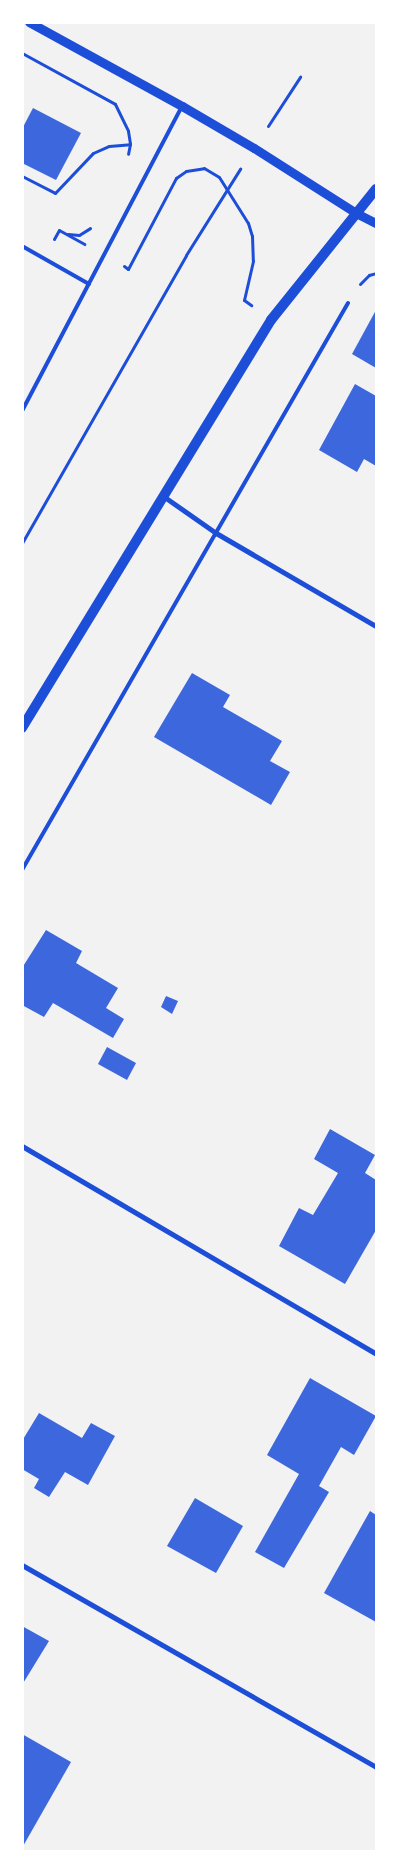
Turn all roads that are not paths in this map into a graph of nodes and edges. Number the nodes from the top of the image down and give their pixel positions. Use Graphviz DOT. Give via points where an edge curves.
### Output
graph roads {
  1 [pos="29,22"];
  2 [pos="182,106"];
  3 [pos="376,189"];
  4 [pos="356,213"];
  5 [pos="376,223"];
  6 [pos="22,246"];
  7 [pos="90,284"];
  8 [pos="348,304"];
  9 [pos="22,411"];
  10 [pos="162,495"];
  11 [pos="216,533"];
  12 [pos="376,626"];
  13 [pos="22,728"];
  14 [pos="22,870"];
  15 [pos="22,1146"];
  16 [pos="376,1354"];
  17 [pos="22,1565"];
  18 [pos="376,1767"];
  1 -- 2 [label="street"];
  2 -- 4 [label="street"];
  2 -- 7 [label="lane"];
  3 -- 4 [label="main road"];
  4 -- 5 [label="street"];
  4 -- 10 [label="main road" via="271,320"];
  6 -- 7 [label="lane"];
  7 -- 9 [label="lane"];
  8 -- 11 [label="lane"];
  10 -- 11 [label="street"];
  10 -- 13 [label="main road"];
  11 -- 12 [label="street"];
  11 -- 14 [label="lane"];
  15 -- 16 [label="street"];
  17 -- 18 [label="street"];
}
